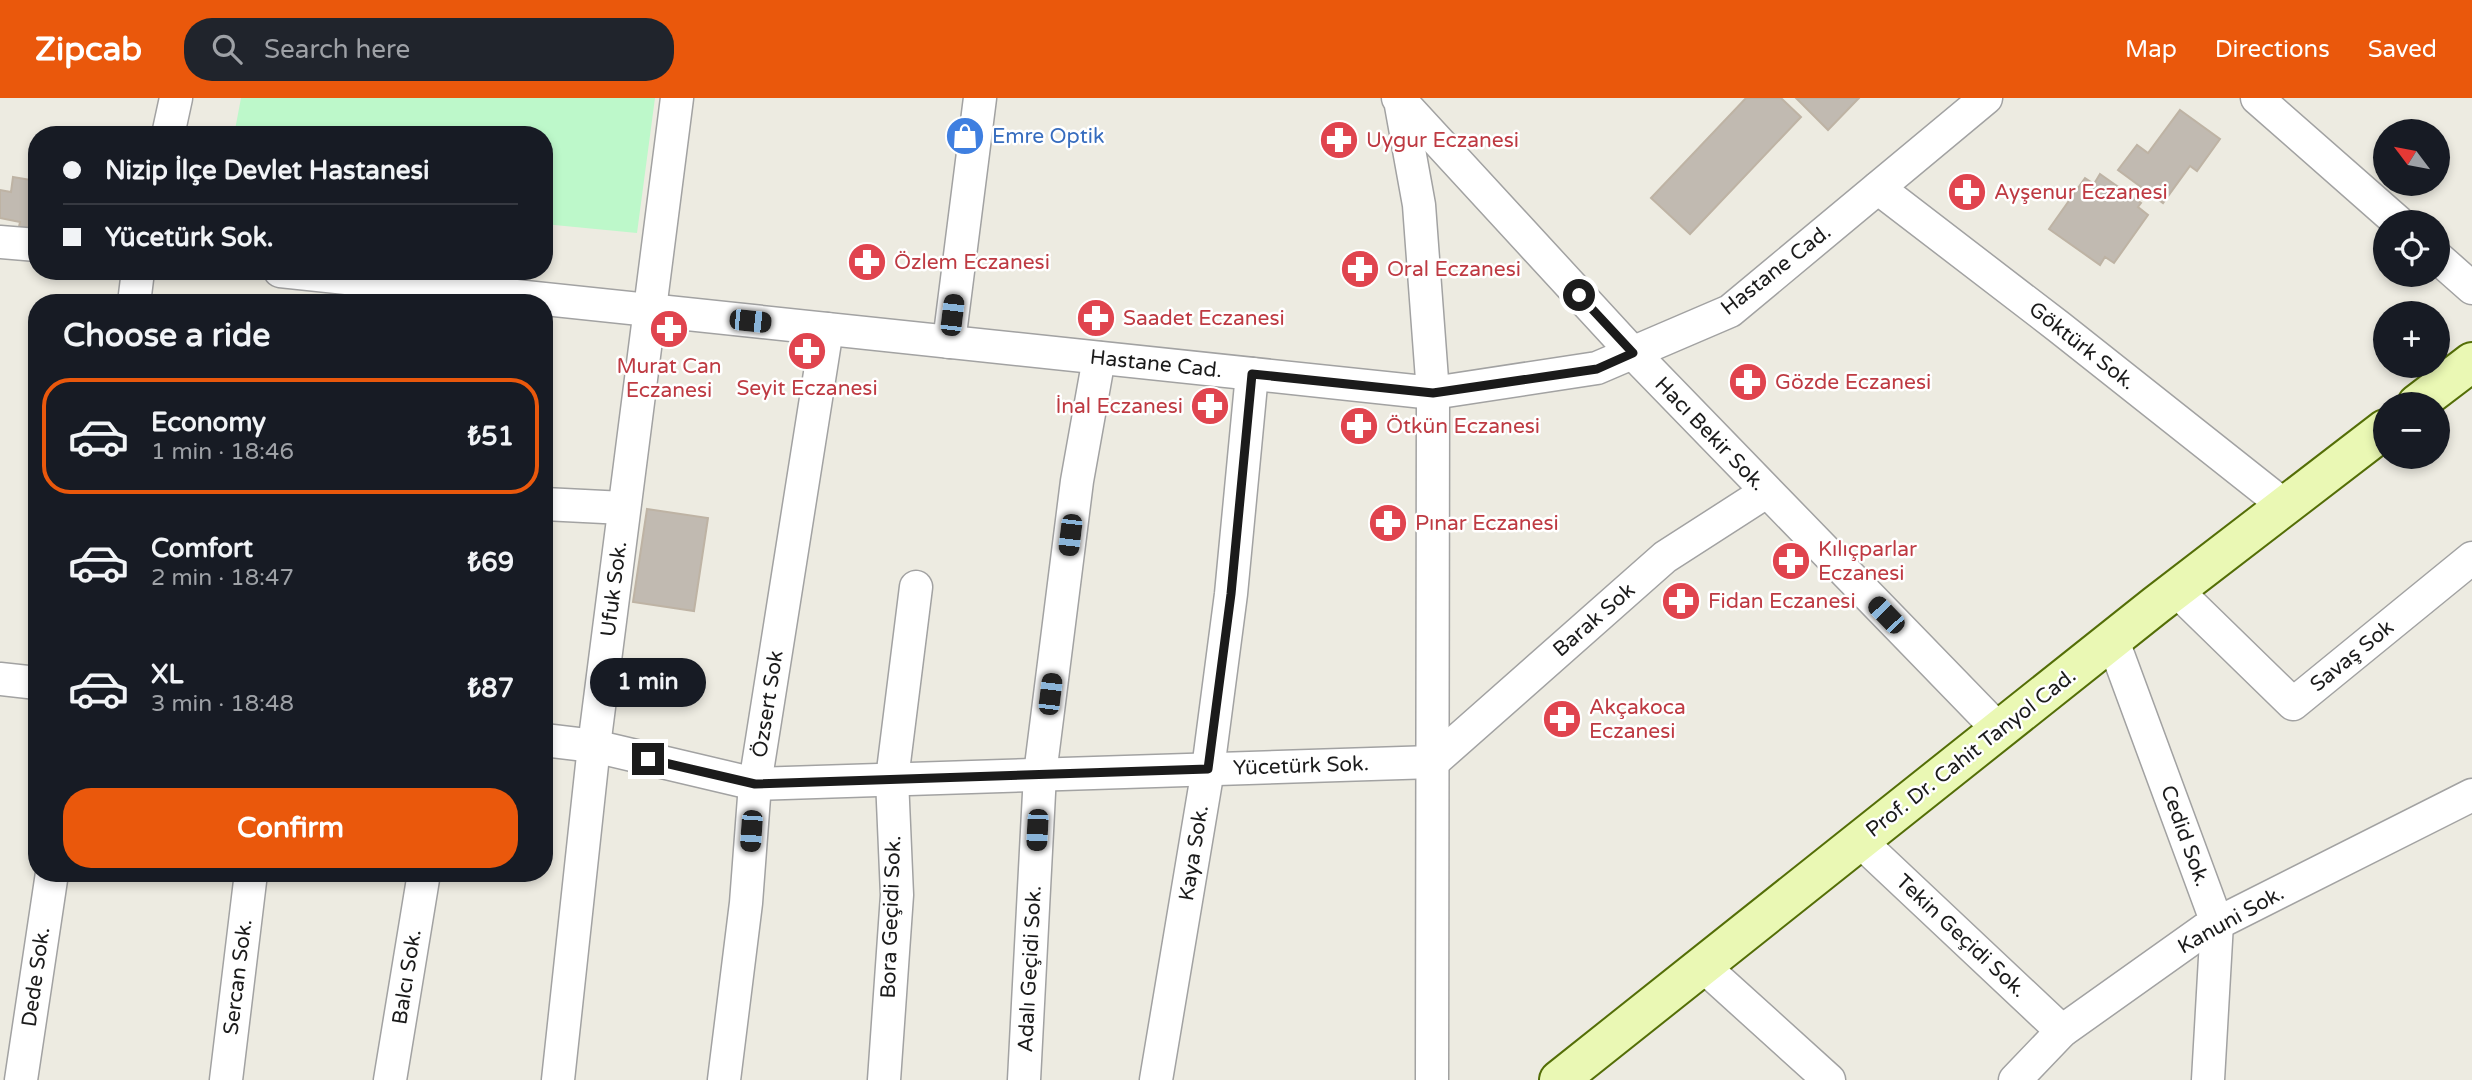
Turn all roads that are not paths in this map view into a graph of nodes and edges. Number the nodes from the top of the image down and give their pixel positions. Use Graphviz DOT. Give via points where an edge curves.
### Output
graph roads {
  1 [pos="176,98"];
  2 [pos="677,98"];
  3 [pos="980,98"];
  4 [pos="1986,98"];
  5 [pos="2257,98"];
  6 [pos="1399,99"];
  7 [pos="170,126"];
  8 [pos="1878,188"];
  9 [pos="2384,210"];
  10 [pos="0,242"];
  11 [pos="28,245"];
  12 [pos="2450,269"];
  13 [pos="365,280"];
  14 [pos="2472,288"];
  15 [pos="497,294"];
  16 [pos="553,300"];
  17 [pos="648,310"];
  18 [pos="827,329"];
  19 [pos="949,342"];
  20 [pos="1633,353"];
  21 [pos="1099,358"];
  22 [pos="2472,362"];
  23 [pos="1252,374"];
  24 [pos="2433,392"];
  25 [pos="1433,393"];
  26 [pos="2373,438"];
  27 [pos="1766,492"];
  28 [pos="553,504"];
  29 [pos="2285,506"];
  30 [pos="624,508"];
  31 [pos="2472,558"];
  32 [pos="916,587"];
  33 [pos="2176,590"];
  34 [pos="2113,640"];
  35 [pos="0,679"];
  36 [pos="28,682"];
  37 [pos="1999,730"];
  38 [pos="553,741"];
  39 [pos="594,746"];
  40 [pos="1433,762"];
  41 [pos="1208,769"];
  42 [pos="1040,774"];
  43 [pos="892,779"];
  44 [pos="755,784"];
  45 [pos="2472,796"];
  46 [pos="1860,841"];
  47 [pos="50,882"];
  48 [pos="250,882"];
  49 [pos="423,882"];
  50 [pos="2217,923"];
  51 [pos="1703,966"];
  52 [pos="2062,1031"];
  53 [pos="21,1080"];
  54 [pos="226,1080"];
  55 [pos="390,1080"];
  56 [pos="558,1080"];
  57 [pos="724,1080"];
  58 [pos="884,1080"];
  59 [pos="1024,1080"];
  60 [pos="1156,1080"];
  61 [pos="1432,1080"];
  62 [pos="1559,1080"];
  63 [pos="1829,1080"];
  64 [pos="2015,1080"];
  65 [pos="2208,1080"];
  1 -- 7 [label="street"];
  2 -- 17 [label="street, Ufuk Sok."];
  3 -- 19 [label="street"];
  4 -- 8 [label="street, Hastane Cad."];
  5 -- 9 [label="street"];
  6 -- 20 [label="street, Hacı Bekir Sok."];
  6 -- 25 [label="street" via="1419,205"];
  8 -- 20 [label="street, Hastane Cad." via="1730,311"];
  8 -- 29 [label="street, Göktürk Sok."];
  10 -- 11 [label="street"];
  12 -- 14 [label="street"];
  13 -- 15 [label="street, Hastane Cad."];
  16 -- 17 [label="street, Hastane Cad."];
  17 -- 18 [label="street, Hastane Cad."];
  17 -- 30 [label="street, Ufuk Sok."];
  18 -- 19 [label="street, Hastane Cad."];
  18 -- 44 [label="street, Özsert Sok"];
  19 -- 21 [label="street, Hastane Cad."];
  20 -- 25 [label="street, Hastane Cad." via="1597,369"];
  20 -- 27 [label="street, Hacı Bekir Sok."];
  21 -- 23 [label="street, Hastane Cad."];
  21 -- 42 [label="street, Adalı Geçidi Sok." via="1077,481"];
  22 -- 24 [label="street"];
  23 -- 25 [label="street, Hastane Cad."];
  23 -- 41 [label="street, Kaya Sok."];
  25 -- 40 [label="street"];
  26 -- 29 [label="street, Prof. Dr. Cahit Tanyol Cad."];
  27 -- 37 [label="street, Hacı Bekir Sok."];
  27 -- 40 [label="street, Barak Sok" via="1665,557"];
  28 -- 30 [label="street"];
  29 -- 33 [label="street, Prof. Dr. Cahit Tanyol Cad."];
  30 -- 39 [label="street, Ufuk Sok."];
  31 -- 33 [label="street, Savaş Sok" via="2292,704"];
  32 -- 43 [label="street, Bora Geçidi Sok."];
  33 -- 34 [label="street, Prof. Dr. Cahit Tanyol Cad."];
  34 -- 37 [label="street, Prof. Dr. Cahit Tanyol Cad."];
  34 -- 50 [label="street, Cedid Sok."];
  35 -- 36 [label="street"];
  37 -- 46 [label="street, Prof. Dr. Cahit Tanyol Cad."];
  38 -- 39 [label="street, Yücetürk Sok."];
  39 -- 44 [label="street, Yücetürk Sok."];
  39 -- 56 [label="street, Ufuk Sok."];
  40 -- 41 [label="street, Yücetürk Sok."];
  40 -- 61 [label="street"];
  41 -- 42 [label="street, Yücetürk Sok."];
  41 -- 60 [label="street, Kaya Sok."];
  42 -- 43 [label="street, Yücetürk Sok."];
  42 -- 59 [label="street, Adalı Geçidi Sok."];
  43 -- 44 [label="street, Yücetürk Sok."];
  43 -- 58 [label="street, Bora Geçidi Sok." via="897,895"];
  44 -- 57 [label="street, Özsert Sok"];
  45 -- 50 [label="street, Kanuni Sok."];
  46 -- 51 [label="street, Prof. Dr. Cahit Tanyol Cad."];
  46 -- 52 [label="street, Tekin Geçidi Sok."];
  47 -- 53 [label="street, Dede Sok."];
  48 -- 54 [label="street, Sercan Sok."];
  49 -- 55 [label="street, Balcı Sok."];
  50 -- 52 [label="street, Kanuni Sok."];
  50 -- 65 [label="street, Cedid Sok."];
  51 -- 62 [label="street, Prof. Dr. Cahit Tanyol Cad."];
  51 -- 63 [label="street"];
  52 -- 64 [label="street, Kanuni Sok."];
}
